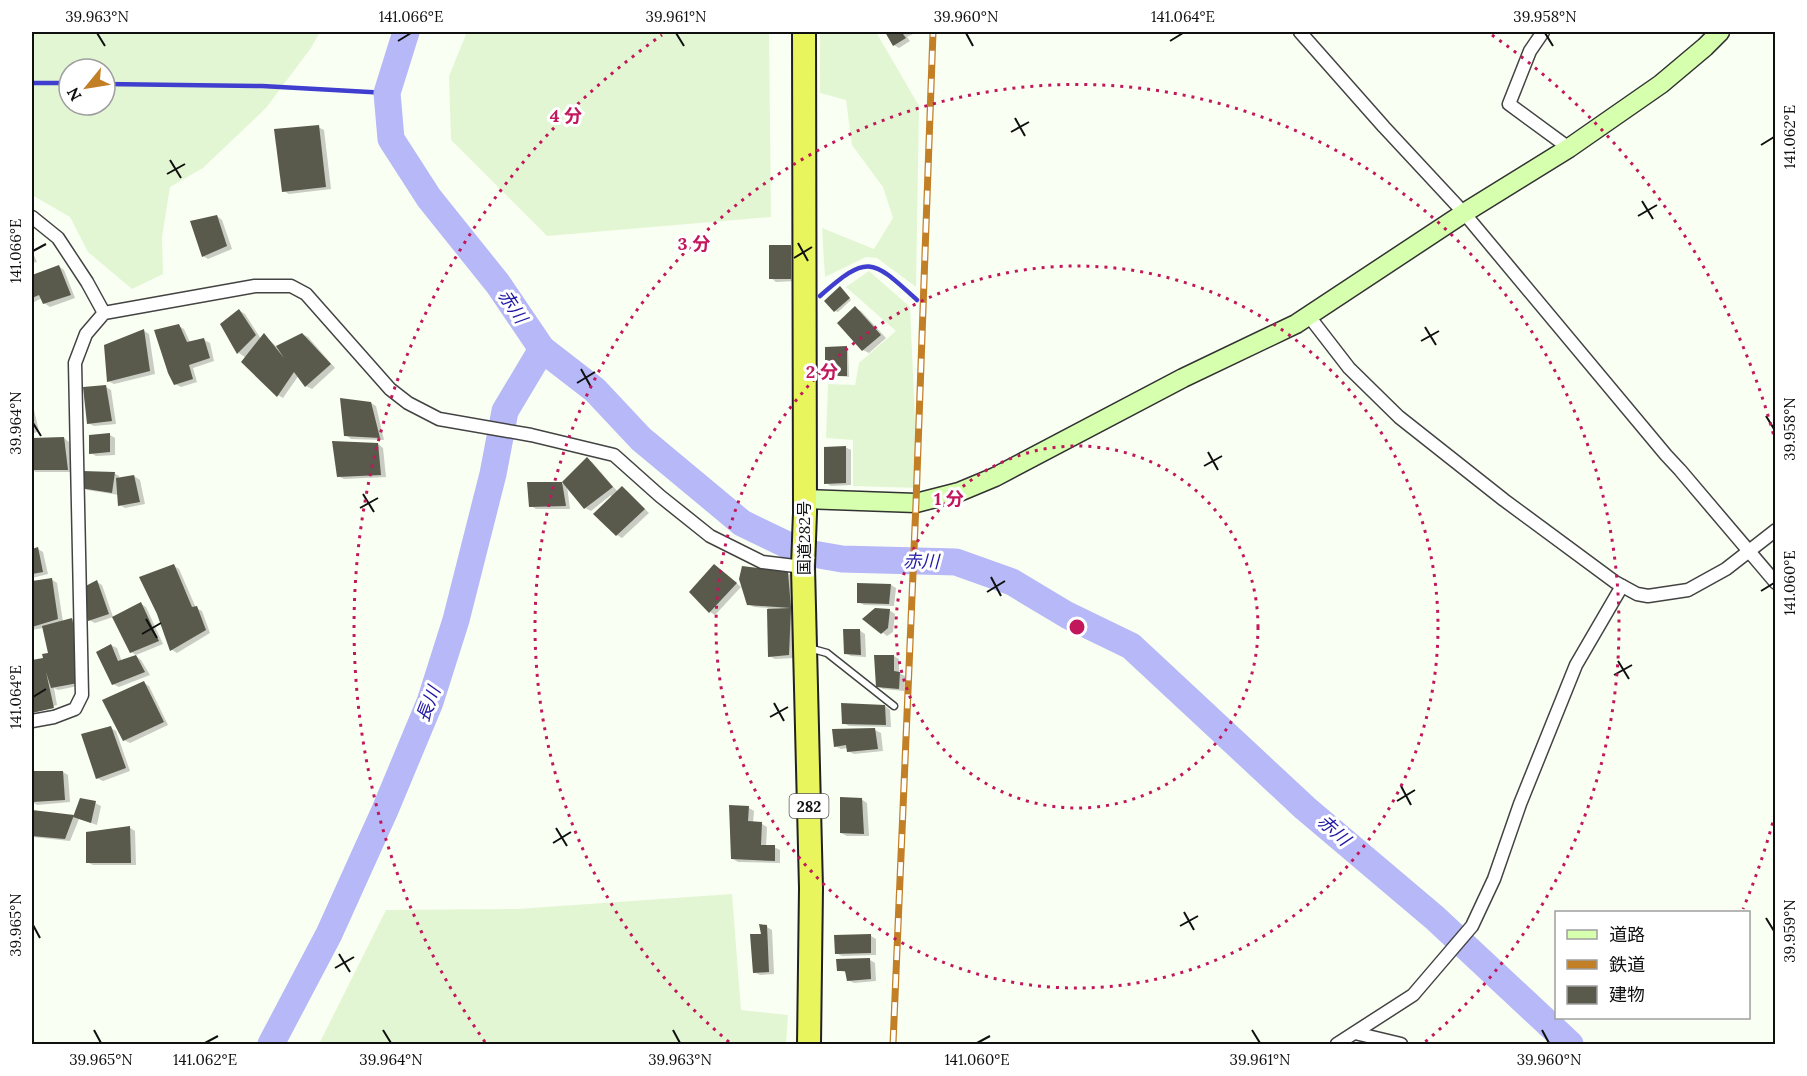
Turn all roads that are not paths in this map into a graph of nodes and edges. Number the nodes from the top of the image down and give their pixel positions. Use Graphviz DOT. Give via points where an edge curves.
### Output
graph roads {
  1 [pos="804,32"];
  2 [pos="1300,32"];
  3 [pos="1543,32"];
  4 [pos="1720,32"];
  5 [pos="1569,148"];
  6 [pos="1464,213"];
  7 [pos="32,218"];
  8 [pos="104,313"];
  9 [pos="1308,315"];
  10 [pos="804,506"];
  11 [pos="1776,530"];
  12 [pos="1749,552"];
  13 [pos="803,567"];
  14 [pos="1776,583"];
  15 [pos="1622,586"];
  16 [pos="805,647"];
  17 [pos="894,706"];
  18 [pos="32,721"];
  19 [pos="1355,1032"];
  20 [pos="809,1044"];
  21 [pos="1337,1044"];
  22 [pos="1401,1044"];
  1 -- 10 [label="highway, 国道282号 / 282"];
  2 -- 6 [label="street"];
  3 -- 5 [label="street" via="1530,51 1509,104"];
  4 -- 5 [label="street" via="1661,84"];
  5 -- 6 [label="street"];
  6 -- 9 [label="street"];
  6 -- 12 [label="street"];
  7 -- 8 [label="street" via="58,238"];
  8 -- 13 [label="street" via="255,286 291,286 306,294 390,389 408,403 439,419 614,455 710,536 762,562"];
  8 -- 18 [label="street" via="86,334 75,363 82,695 75,709"];
  9 -- 10 [label="street" via="959,492 916,503"];
  9 -- 15 [label="street" via="1349,368 1399,417"];
  10 -- 13 [label="highway, 国道282号 / 282"];
  11 -- 12 [label="street"];
  12 -- 14 [label="street"];
  12 -- 15 [label="street" via="1688,590 1648,596"];
  13 -- 16 [label="highway, 国道282号 / 282"];
  15 -- 19 [label="street" via="1576,665 1494,879 1472,926 1413,995"];
  16 -- 17 [label="lane" via="827,653"];
  16 -- 20 [label="highway, 国道282号 / 282"];
  19 -- 21 [label="street"];
  19 -- 22 [label="street"];
}
